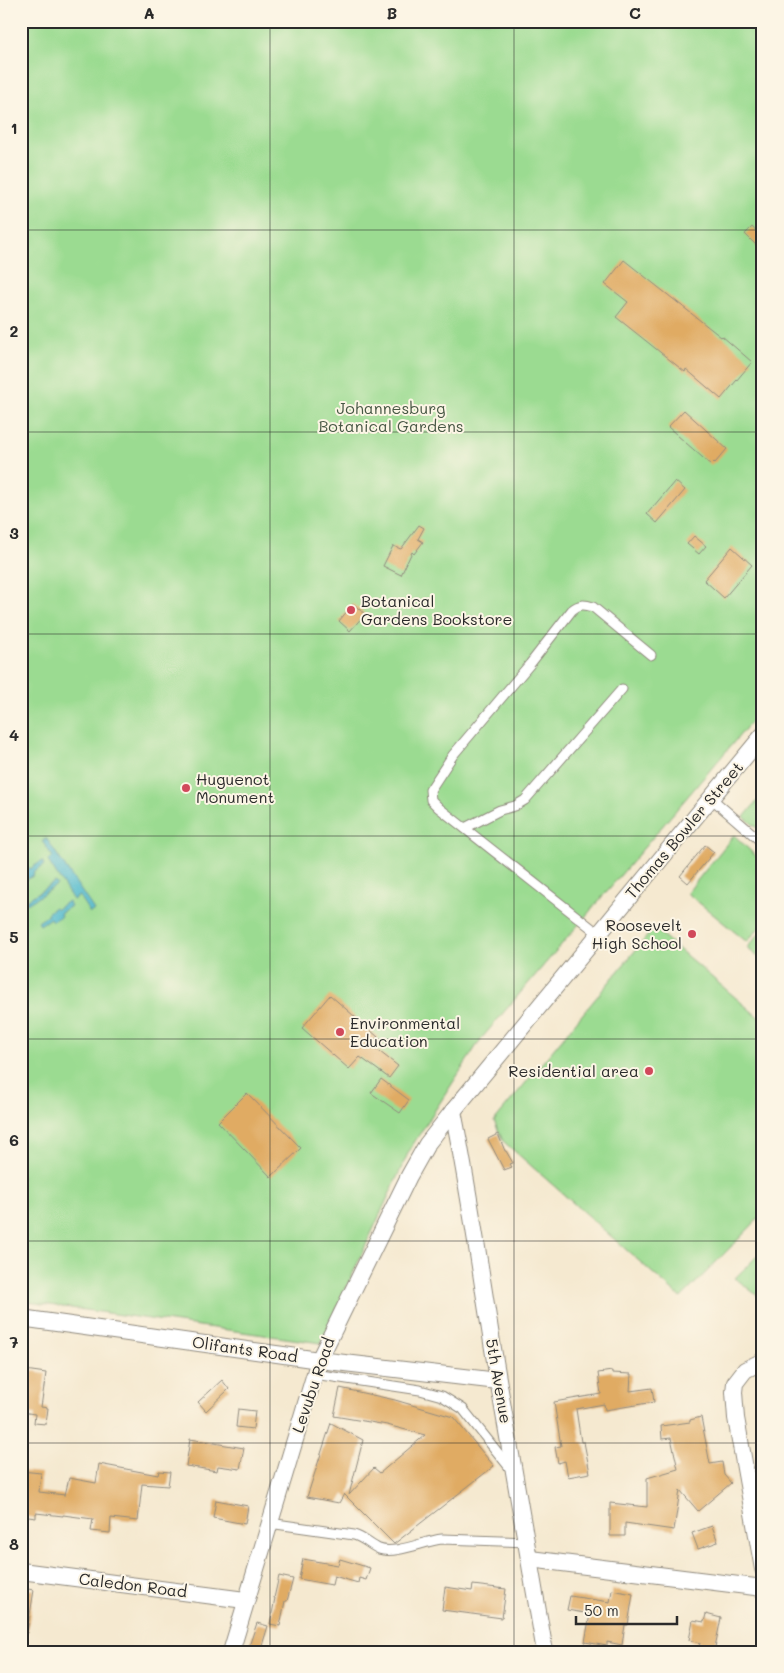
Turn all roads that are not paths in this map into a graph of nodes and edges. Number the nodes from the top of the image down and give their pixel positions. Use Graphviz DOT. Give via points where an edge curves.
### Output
graph roads {
  1 [pos="651,655"];
  2 [pos="622,688"];
  3 [pos="763,735"];
  4 [pos="710,798"];
  5 [pos="465,828"];
  6 [pos="763,843"];
  7 [pos="599,934"];
  8 [pos="453,1111"];
  9 [pos="21,1318"];
  10 [pos="763,1362"];
  11 [pos="317,1367"];
  12 [pos="498,1381"];
  13 [pos="515,1474"];
  14 [pos="269,1523"];
  15 [pos="527,1542"];
  16 [pos="530,1559"];
  17 [pos="763,1569"];
  18 [pos="21,1571"];
  19 [pos="763,1588"];
  20 [pos="246,1600"];
  21 [pos="230,1652"];
  22 [pos="545,1652"];
  1 -- 5 [label="lane" via="593,607 583,604 572,610 452,755 430,790 431,800"];
  2 -- 5 [label="lane" via="526,800"];
  3 -- 4 [label="street, Thomas Bowler Street"];
  4 -- 6 [label="lane"];
  4 -- 7 [label="street, Thomas Bowler Street"];
  5 -- 7 [label="lane"];
  7 -- 8 [label="street, Thomas Bowler Street"];
  8 -- 11 [label="street, Levubu Road" via="417,1160"];
  8 -- 12 [label="street, 5th Avenue"];
  9 -- 11 [label="street, Olifants Road"];
  10 -- 17 [label="street" via="740,1375 735,1384 734,1403"];
  11 -- 12 [label="street, Olifants Road"];
  11 -- 13 [label="lane" via="442,1396 463,1409"];
  11 -- 14 [label="street, Levubu Road"];
  12 -- 13 [label="street, 5th Avenue"];
  13 -- 15 [label="street, 5th Avenue"];
  14 -- 15 [label="lane" via="354,1535 379,1549 388,1550 442,1539"];
  14 -- 20 [label="street, Levubu Road"];
  15 -- 16 [label="street, 5th Avenue"];
  16 -- 19 [label="street"];
  16 -- 22 [label="street, 5th Avenue"];
  18 -- 20 [label="street, Caledon Road"];
  20 -- 21 [label="street, Levubu Road"];
}
